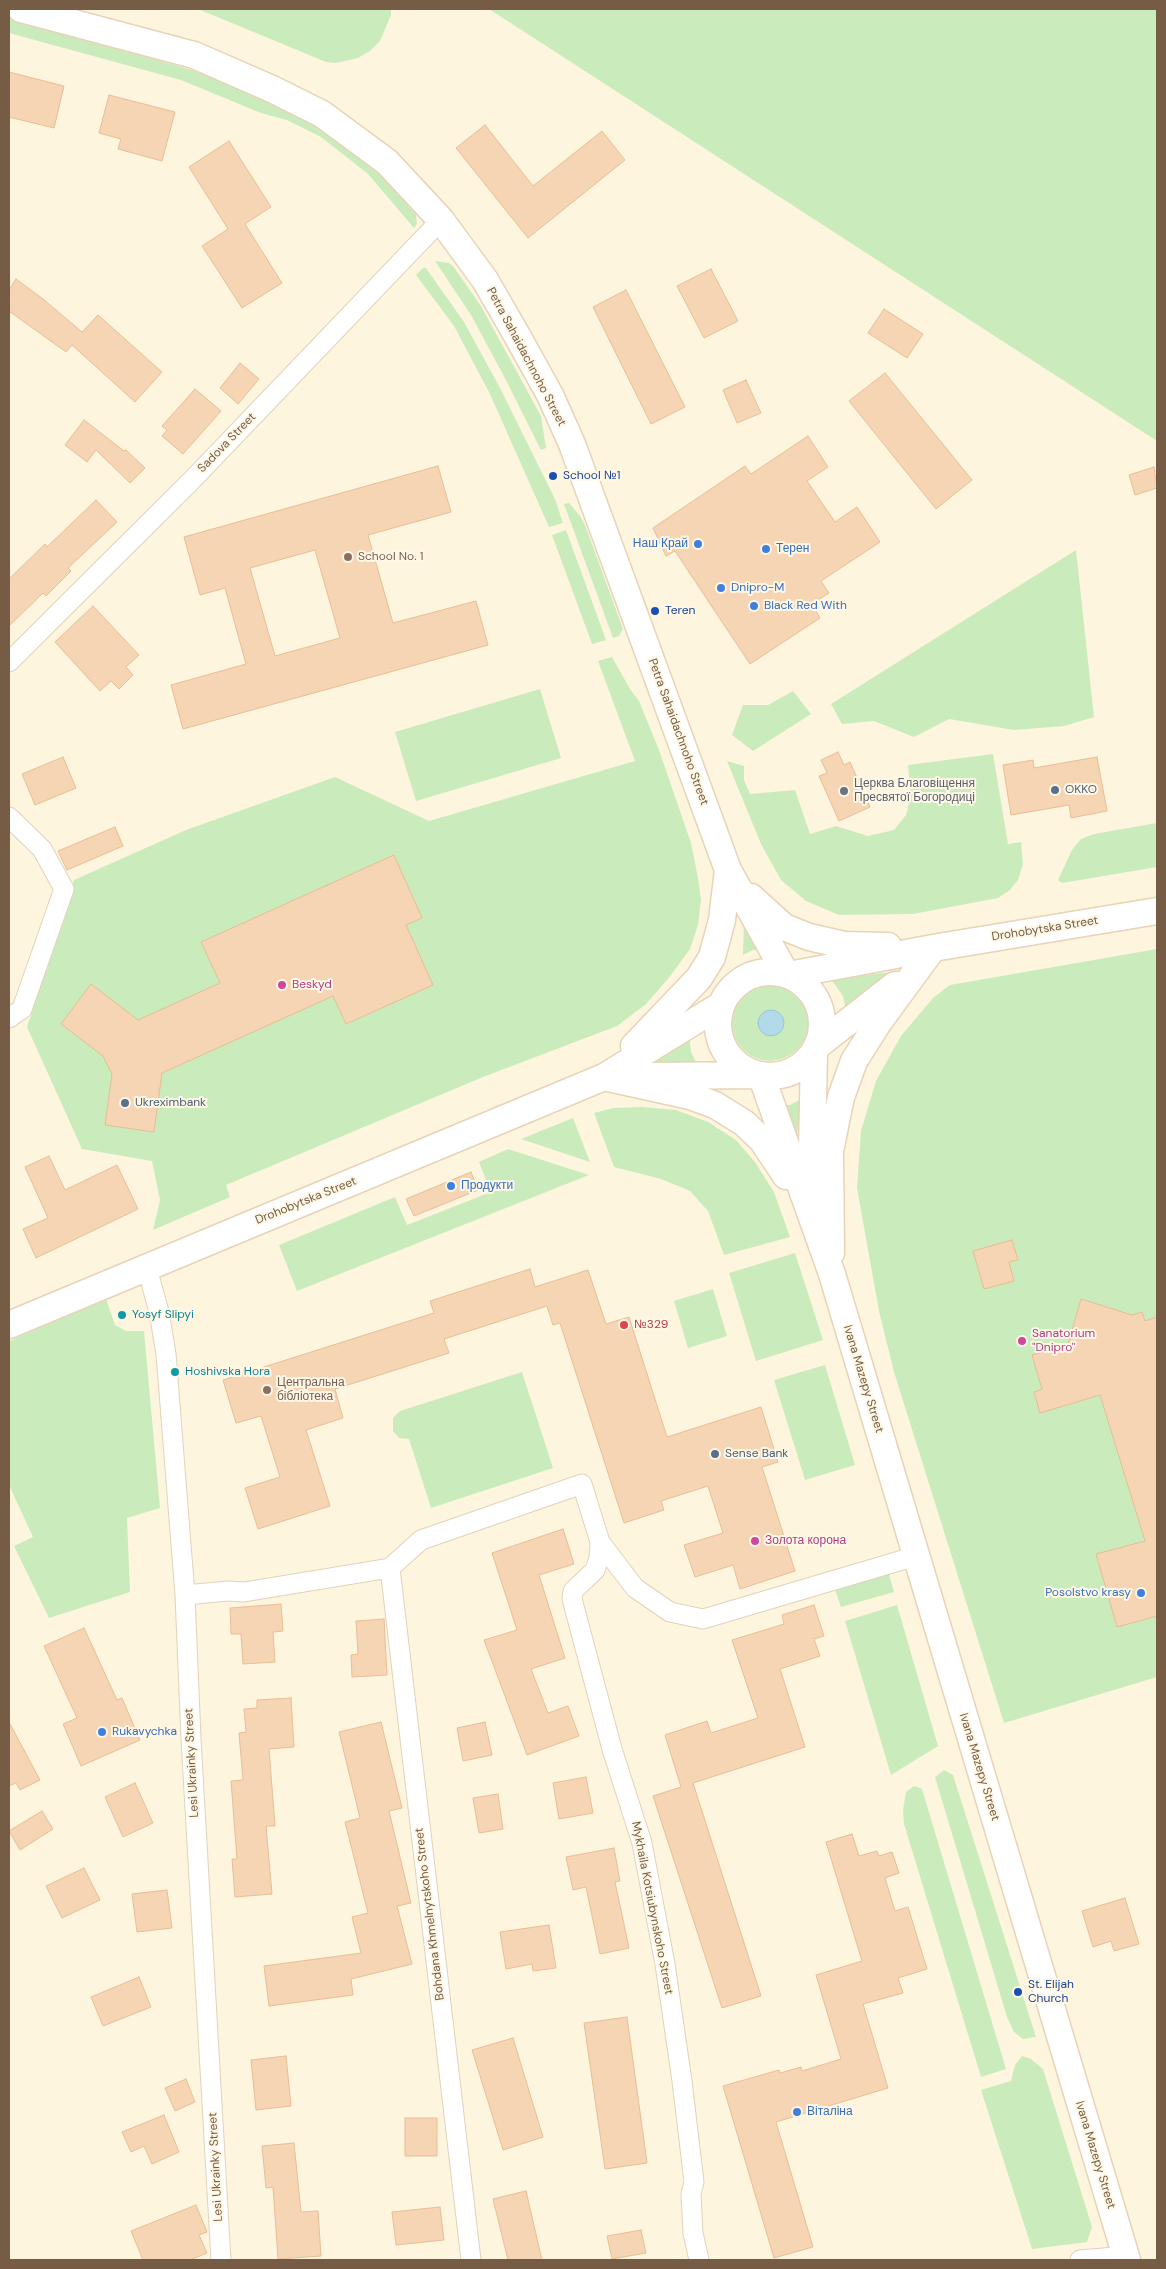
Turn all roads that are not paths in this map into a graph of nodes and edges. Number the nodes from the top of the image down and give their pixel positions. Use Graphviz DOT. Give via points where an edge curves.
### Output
graph roads {
  1 [pos="21,9"];
  2 [pos="441,220"];
  3 [pos="9,662"];
  4 [pos="9,817"];
  5 [pos="728,870"];
  6 [pos="1157,910"];
  7 [pos="933,948"];
  8 [pos="788,975"];
  9 [pos="724,999"];
  10 [pos="9,1018"];
  11 [pos="815,1049"];
  12 [pos="760,1075"];
  13 [pos="604,1077"];
  14 [pos="147,1268"];
  15 [pos="832,1274"];
  16 [pos="9,1325"];
  17 [pos="600,1542"];
  18 [pos="916,1556"];
  19 [pos="390,1568"];
  20 [pos="185,1595"];
  21 [pos="1127,2258"];
  22 [pos="222,2260"];
  23 [pos="471,2260"];
  24 [pos="699,2260"];
  25 [pos="1080,2260"];
  1 -- 2 [label="street, Petra Sahaidachnoho Street" via="194,55 322,114 381,157"];
  2 -- 3 [label="street, Sadova Street" via="193,479"];
  2 -- 5 [label="street, Petra Sahaidachnoho Street" via="510,322 550,395 572,444"];
  4 -- 10 [label="street" via="42,848 64,889 22,1009"];
  5 -- 7 [label="street" via="755,902 784,927 809,937 844,945"];
  5 -- 8 [label="street"];
  5 -- 9 [label="street" via="729,937"];
  5 -- 13 [label="street" via="722,920 712,957 674,1007"];
  6 -- 7 [label="street, Drohobytska Street"];
  7 -- 8 [label="street"];
  7 -- 11 [label="street" via="911,972"];
  7 -- 15 [label="street" via="854,1061 841,1097 830,1151"];
  8 -- 9 [label="street" via="773,971 753,974 736,984"];
  8 -- 11 [label="street" via="804,984 815,997 821,1013 822,1030"];
  9 -- 12 [label="street" via="717,1022 724,1049 744,1070"];
  9 -- 13 [label="street"];
  11 -- 12 [label="street" via="791,1071"];
  11 -- 15 [label="street" via="812,1150"];
  12 -- 13 [label="street"];
  12 -- 15 [label="street"];
  13 -- 14 [label="street, Drohobytska Street"];
  13 -- 15 [label="street" via="690,1096 715,1105 744,1123 762,1140 782,1168"];
  14 -- 16 [label="street, Drohobytska Street"];
  14 -- 20 [label="street, Lesi Ukrainky Street" via="166,1354"];
  15 -- 18 [label="street, Ivana Mazepy Street"];
  17 -- 18 [label="street" via="635,1588 670,1612 703,1619"];
  17 -- 19 [label="street" via="582,1484 421,1540"];
  17 -- 24 [label="street, Mykhaila Kotsiubynskoho Street" via="595,1570 573,1591 572,1599 612,1749 642,1842 665,1964 682,2081 694,2182 691,2194 693,2232"];
  18 -- 21 [label="street, Ivana Mazepy Street"];
  19 -- 20 [label="street" via="244,1592"];
  19 -- 23 [label="street, Bohdana Khmelnytskoho Street"];
  20 -- 22 [label="street, Lesi Ukrainky Street" via="190,1739"];
  21 -- 25 [label="street"];
}
